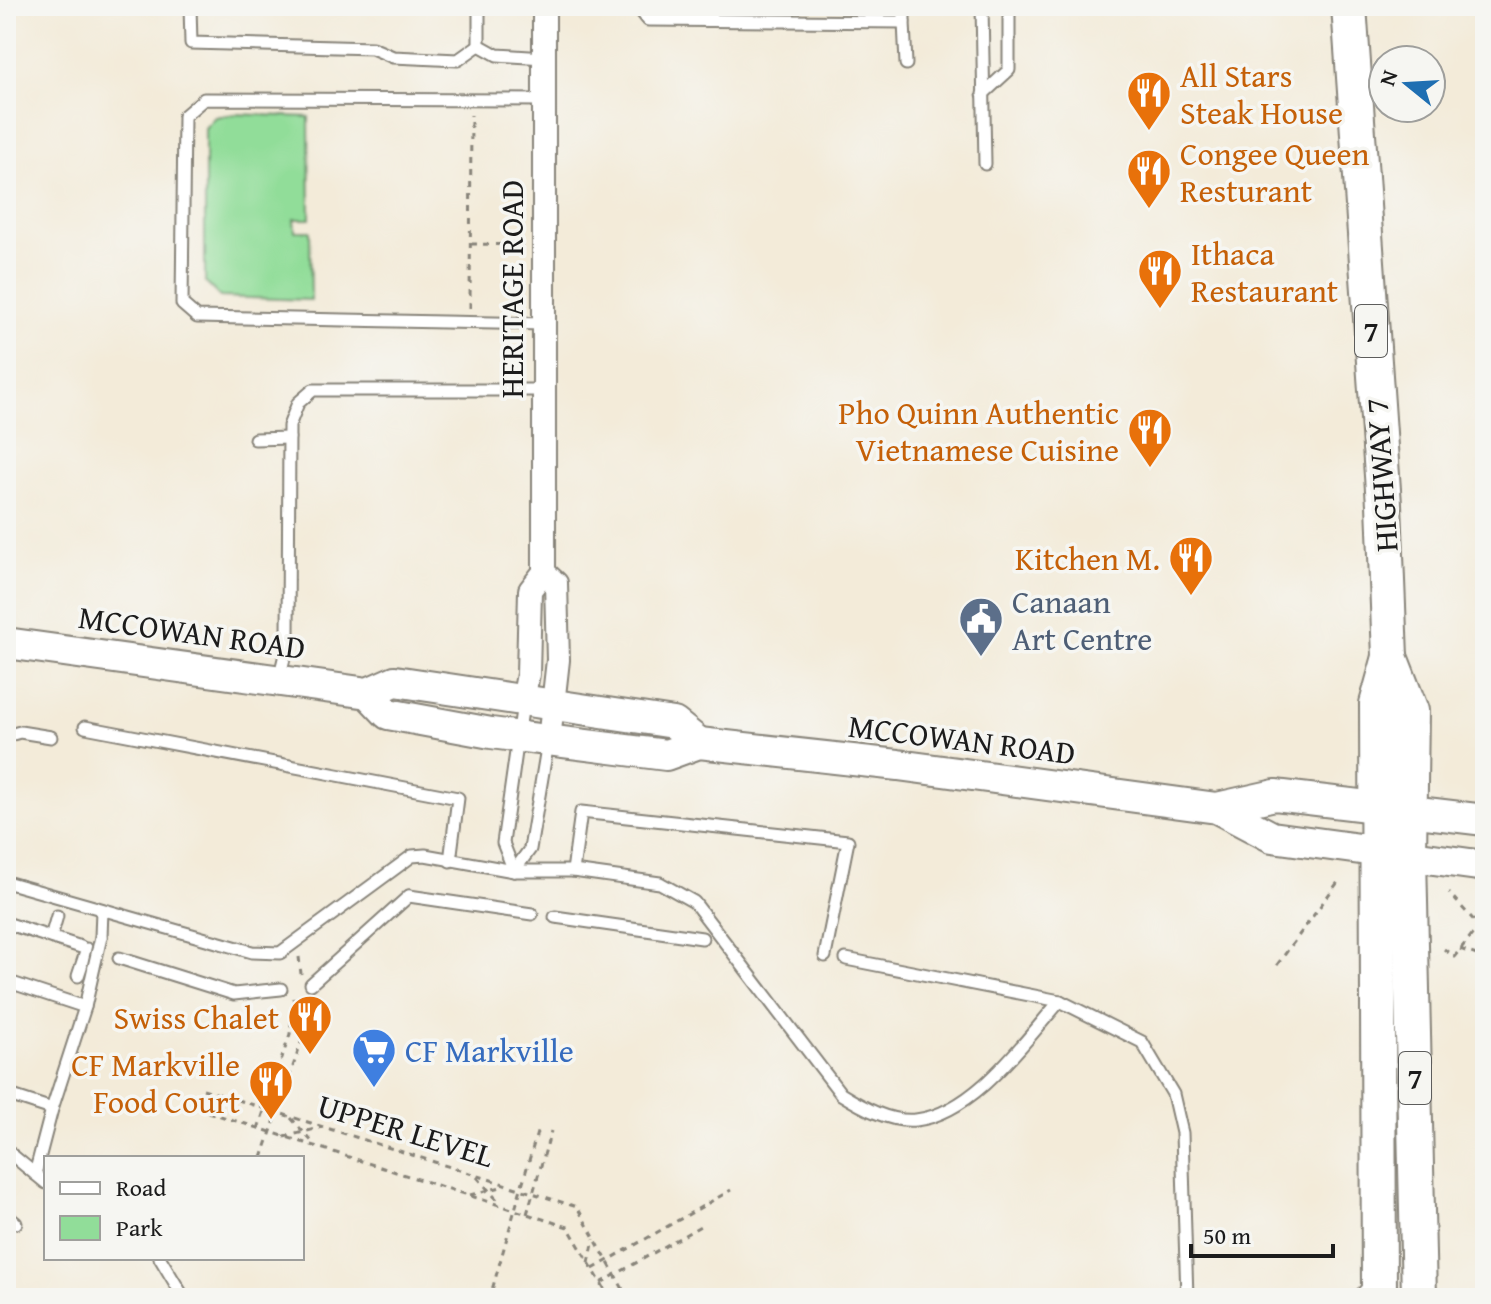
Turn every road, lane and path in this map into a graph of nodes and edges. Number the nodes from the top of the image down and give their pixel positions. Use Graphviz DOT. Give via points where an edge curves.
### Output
graph roads {
  1 [pos="190,6"];
  2 [pos="479,6"];
  3 [pos="544,6"];
  4 [pos="637,6"];
  5 [pos="904,6"];
  6 [pos="982,6"];
  7 [pos="1009,6"];
  8 [pos="1349,6"];
  9 [pos="904,22"];
  10 [pos="479,45"];
  11 [pos="545,58"];
  12 [pos="906,64"];
  13 [pos="983,94"];
  14 [pos="472,99"];
  15 [pos="545,100"];
  16 [pos="985,164"];
  17 [pos="471,244"];
  18 [pos="543,246"];
  19 [pos="470,323"];
  20 [pos="543,324"];
  21 [pos="542,390"];
  22 [pos="289,438"];
  23 [pos="255,439"];
  24 [pos="544,572"];
  25 [pos="6,643"];
  26 [pos="1390,657"];
  27 [pos="279,680"];
  28 [pos="368,693"];
  29 [pos="523,701"];
  30 [pos="553,705"];
  31 [pos="85,727"];
  32 [pos="6,736"];
  33 [pos="518,736"];
  34 [pos="51,737"];
  35 [pos="549,740"];
  36 [pos="699,743"];
  37 [pos="1376,806"];
  38 [pos="1217,808"];
  39 [pos="1410,810"];
  40 [pos="1485,820"];
  41 [pos="1392,855"];
  42 [pos="450,861"];
  43 [pos="1485,866"];
  44 [pos="514,871"];
  45 [pos="573,871"];
  46 [pos="6,882"];
  47 [pos="1338,882"];
  48 [pos="1449,893"];
  49 [pos="102,910"];
  50 [pos="532,914"];
  51 [pos="57,916"];
  52 [pos="555,917"];
  53 [pos="6,923"];
  54 [pos="51,937"];
  55 [pos="702,938"];
  56 [pos="298,940"];
  57 [pos="1444,949"];
  58 [pos="1460,949"];
  59 [pos="825,956"];
  60 [pos="119,958"];
  61 [pos="1485,958"];
  62 [pos="846,959"];
  63 [pos="1277,965"];
  64 [pos="78,976"];
  65 [pos="6,981"];
  66 [pos="311,984"];
  67 [pos="296,986"];
  68 [pos="281,989"];
  69 [pos="1060,1001"];
  70 [pos="85,1007"];
  71 [pos="203,1089"];
  72 [pos="6,1094"];
  73 [pos="52,1109"];
  74 [pos="208,1112"];
  75 [pos="278,1113"];
  76 [pos="289,1116"];
  77 [pos="323,1127"];
  78 [pos="258,1129"];
  79 [pos="538,1129"];
  80 [pos="551,1131"];
  81 [pos="283,1137"];
  82 [pos="317,1148"];
  83 [pos="6,1150"];
  84 [pos="263,1156"];
  85 [pos="35,1174"];
  86 [pos="475,1174"];
  87 [pos="44,1181"];
  88 [pos="509,1185"];
  89 [pos="520,1189"];
  90 [pos="731,1190"];
  91 [pos="467,1195"];
  92 [pos="503,1207"];
  93 [pos="527,1214"];
  94 [pos="6,1215"];
  95 [pos="16,1223"];
  96 [pos="702,1225"];
  97 [pos="594,1237"];
  98 [pos="161,1260"];
  99 [pos="608,1261"];
  100 [pos="589,1263"];
  101 [pos="593,1269"];
  102 [pos="601,1283"];
  103 [pos="1372,1291"];
  104 [pos="184,1298"];
  105 [pos="486,1298"];
  106 [pos="610,1298"];
  107 [pos="628,1298"];
  108 [pos="1187,1298"];
  109 [pos="1419,1298"];
  1 -- 10 [label="lane" via="191,43 372,48 393,57 458,60"];
  2 -- 10 [label="lane"];
  3 -- 11 [label="street, HERITAGE ROAD"];
  4 -- 9 [label="lane" via="648,20"];
  5 -- 9 [label="lane"];
  6 -- 13 [label="lane"];
  7 -- 13 [label="lane" via="1009,70"];
  8 -- 26 [label="main road, HIGHWAY 7 / 7"];
  9 -- 12 [label="lane"];
  10 -- 11 [label="lane" via="497,55"];
  11 -- 15 [label="street, HERITAGE ROAD"];
  13 -- 16 [label="lane"];
  14 -- 15 [label="lane"];
  14 -- 17 [label="path"];
  14 -- 19 [label="lane" via="204,99 184,116 182,304 197,317"];
  15 -- 18 [label="street, HERITAGE ROAD"];
  17 -- 18 [label="path"];
  17 -- 19 [label="path"];
  18 -- 20 [label="street, HERITAGE ROAD"];
  19 -- 20 [label="lane"];
  20 -- 21 [label="street, HERITAGE ROAD"];
  21 -- 22 [label="lane" via="313,390 298,403"];
  21 -- 24 [label="street, HERITAGE ROAD"];
  22 -- 23 [label="lane"];
  22 -- 27 [label="lane" via="288,642"];
  24 -- 29 [label="street, HERITAGE ROAD" via="530,590"];
  24 -- 30 [label="street, HERITAGE ROAD" via="556,583"];
  25 -- 27 [label="main road, MCCOWAN ROAD"];
  26 -- 37 [label="main road, HIGHWAY 7 / 7" via="1377,704"];
  26 -- 39 [label="main road, HIGHWAY 7 / 7" via="1411,711"];
  27 -- 28 [label="main road, MCCOWAN ROAD"];
  28 -- 29 [label="main road, MCCOWAN ROAD" via="395,681"];
  28 -- 33 [label="main road, MCCOWAN ROAD" via="388,714"];
  29 -- 30 [label="main road, MCCOWAN ROAD"];
  29 -- 33 [label="lane"];
  30 -- 35 [label="street, HERITAGE ROAD"];
  30 -- 36 [label="main road, MCCOWAN ROAD" via="674,723"];
  31 -- 42 [label="lane" via="458,798"];
  32 -- 34 [label="lane" via="20,732"];
  33 -- 35 [label="main road, MCCOWAN ROAD"];
  33 -- 44 [label="lane" via="503,843"];
  35 -- 36 [label="main road, MCCOWAN ROAD" via="666,755"];
  35 -- 44 [label="lane" via="530,849"];
  36 -- 38 [label="main road, MCCOWAN ROAD"];
  37 -- 38 [label="main road, MCCOWAN ROAD" via="1275,795"];
  37 -- 39 [label="main road, MCCOWAN ROAD"];
  37 -- 41 [label="main road, HIGHWAY 7 / 7"];
  38 -- 41 [label="main road, MCCOWAN ROAD" via="1272,837"];
  39 -- 40 [label="main road, MCCOWAN ROAD"];
  39 -- 41 [label="main road, HIGHWAY 7 / 7"];
  41 -- 43 [label="main road, MCCOWAN ROAD"];
  41 -- 103 [label="main road, HIGHWAY 7 / 7"];
  41 -- 109 [label="main road, HIGHWAY 7 / 7"];
  42 -- 44 [label="lane"];
  42 -- 56 [label="lane" via="412,856"];
  44 -- 45 [label="lane"];
  45 -- 59 [label="lane" via="581,812 848,841"];
  45 -- 69 [label="lane" via="660,883 694,902 841,1094 868,1111 915,1120 971,1099"];
  46 -- 49 [label="lane"];
  47 -- 63 [label="path"];
  48 -- 58 [label="path" via="1479,926"];
  49 -- 56 [label="lane" via="252,952 280,953"];
  49 -- 70 [label="lane, bridge"];
  50 -- 66 [label="lane" via="407,892"];
  51 -- 54 [label="lane"];
  52 -- 55 [label="lane"];
  53 -- 54 [label="lane"];
  54 -- 64 [label="lane" via="84,948"];
  56 -- 75 [label="path, UPPER LEVEL" via="307,1020"];
  57 -- 58 [label="path" via="1454,957"];
  58 -- 61 [label="path"];
  60 -- 68 [label="lane" via="234,994"];
  62 -- 69 [label="lane"];
  65 -- 70 [label="lane"];
  67 -- 78 [label="path" via="290,1034"];
  69 -- 108 [label="lane" via="1142,1042 1173,1094 1182,1133"];
  70 -- 73 [label="lane"];
  71 -- 75 [label="path, UPPER LEVEL"];
  72 -- 73 [label="lane"];
  73 -- 85 [label="lane"];
  74 -- 78 [label="path"];
  75 -- 76 [label="path, UPPER LEVEL"];
  75 -- 84 [label="path, UPPER LEVEL"];
  76 -- 77 [label="path, UPPER LEVEL"];
  76 -- 82 [label="path"];
  77 -- 81 [label="path"];
  77 -- 86 [label="path, UPPER LEVEL"];
  78 -- 81 [label="path"];
  79 -- 89 [label="path, UPPER LEVEL"];
  80 -- 93 [label="path"];
  81 -- 82 [label="path"];
  82 -- 91 [label="path"];
  83 -- 85 [label="lane"];
  85 -- 87 [label="lane"];
  86 -- 88 [label="path, UPPER LEVEL"];
  86 -- 92 [label="path"];
  88 -- 89 [label="path, UPPER LEVEL"];
  88 -- 91 [label="path"];
  89 -- 97 [label="path, UPPER LEVEL" via="577,1207"];
  89 -- 105 [label="path, UPPER LEVEL"];
  90 -- 99 [label="path"];
  91 -- 92 [label="path"];
  92 -- 93 [label="path"];
  93 -- 100 [label="path" via="568,1227"];
  94 -- 95 [label="lane"];
  96 -- 102 [label="path"];
  97 -- 99 [label="path, UPPER LEVEL"];
  97 -- 100 [label="path"];
  98 -- 104 [label="lane"];
  99 -- 101 [label="path"];
  99 -- 107 [label="path, UPPER LEVEL"];
  100 -- 101 [label="path"];
  101 -- 102 [label="path"];
  102 -- 106 [label="path"];
}
